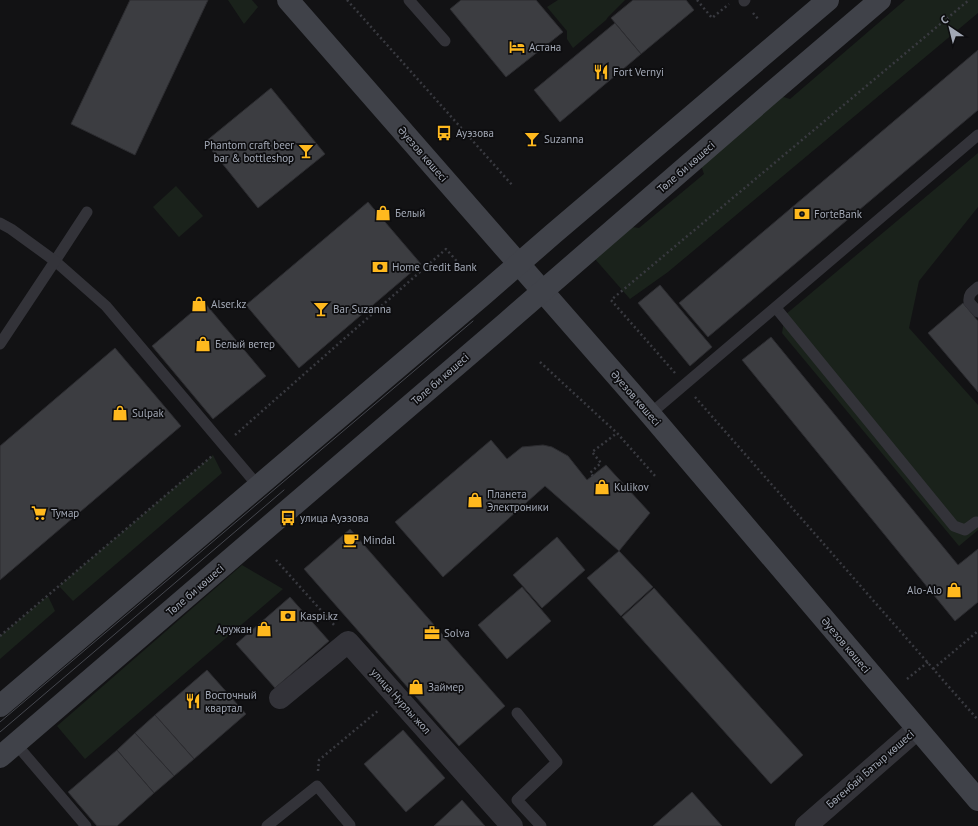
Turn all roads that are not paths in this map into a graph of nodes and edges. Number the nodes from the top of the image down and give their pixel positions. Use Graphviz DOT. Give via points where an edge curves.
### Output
graph roads {
  1 [pos="409,0"];
  2 [pos="828,0"];
  3 [pos="880,0"];
  4 [pos="291,1"];
  5 [pos="445,41"];
  6 [pos="978,135"];
  7 [pos="87,212"];
  8 [pos="0,222"];
  9 [pos="55,261"];
  10 [pos="518,263"];
  11 [pos="978,287"];
  12 [pos="542,291"];
  13 [pos="776,308"];
  14 [pos="978,312"];
  15 [pos="0,344"];
  16 [pos="650,414"];
  17 [pos="258,486"];
  18 [pos="976,522"];
  19 [pos="280,698"];
  20 [pos="0,706"];
  21 [pos="517,713"];
  22 [pos="917,728"];
  23 [pos="8,750"];
  24 [pos="978,800"];
  25 [pos="350,825"];
  26 [pos="86,826"];
  27 [pos="267,826"];
  28 [pos="512,826"];
  29 [pos="541,826"];
  30 [pos="806,826"];
  1 -- 5 [label="lane"];
  2 -- 10 [label="main road"];
  3 -- 12 [label="main road, Төле би көшесі"];
  4 -- 10 [label="main road, Әуезов көшесі"];
  6 -- 13 [label="lane"];
  7 -- 9 [label="lane"];
  8 -- 9 [label="lane"];
  9 -- 15 [label="lane"];
  9 -- 17 [label="lane" via="106,306"];
  10 -- 12 [label="main road, Әуезов көшесі"];
  10 -- 17 [label="main road"];
  11 -- 14 [label="lane" via="968,297"];
  12 -- 16 [label="main road, Әуезов көшесі"];
  12 -- 23 [label="main road, Төле би көшесі"];
  13 -- 16 [label="lane"];
  13 -- 18 [label="lane" via="954,526 966,530"];
  16 -- 22 [label="main road, Әуезов көшесі"];
  17 -- 20 [label="main road"];
  19 -- 28 [label="street, улица Нурлы жол" via="348,642"];
  21 -- 29 [label="lane" via="557,762 517,800"];
  22 -- 24 [label="main road, Әуезов көшесі"];
  22 -- 30 [label="street, Бөгенбай Батыр көшесі"];
  23 -- 26 [label="lane"];
  25 -- 27 [label="lane" via="317,786"];
}
